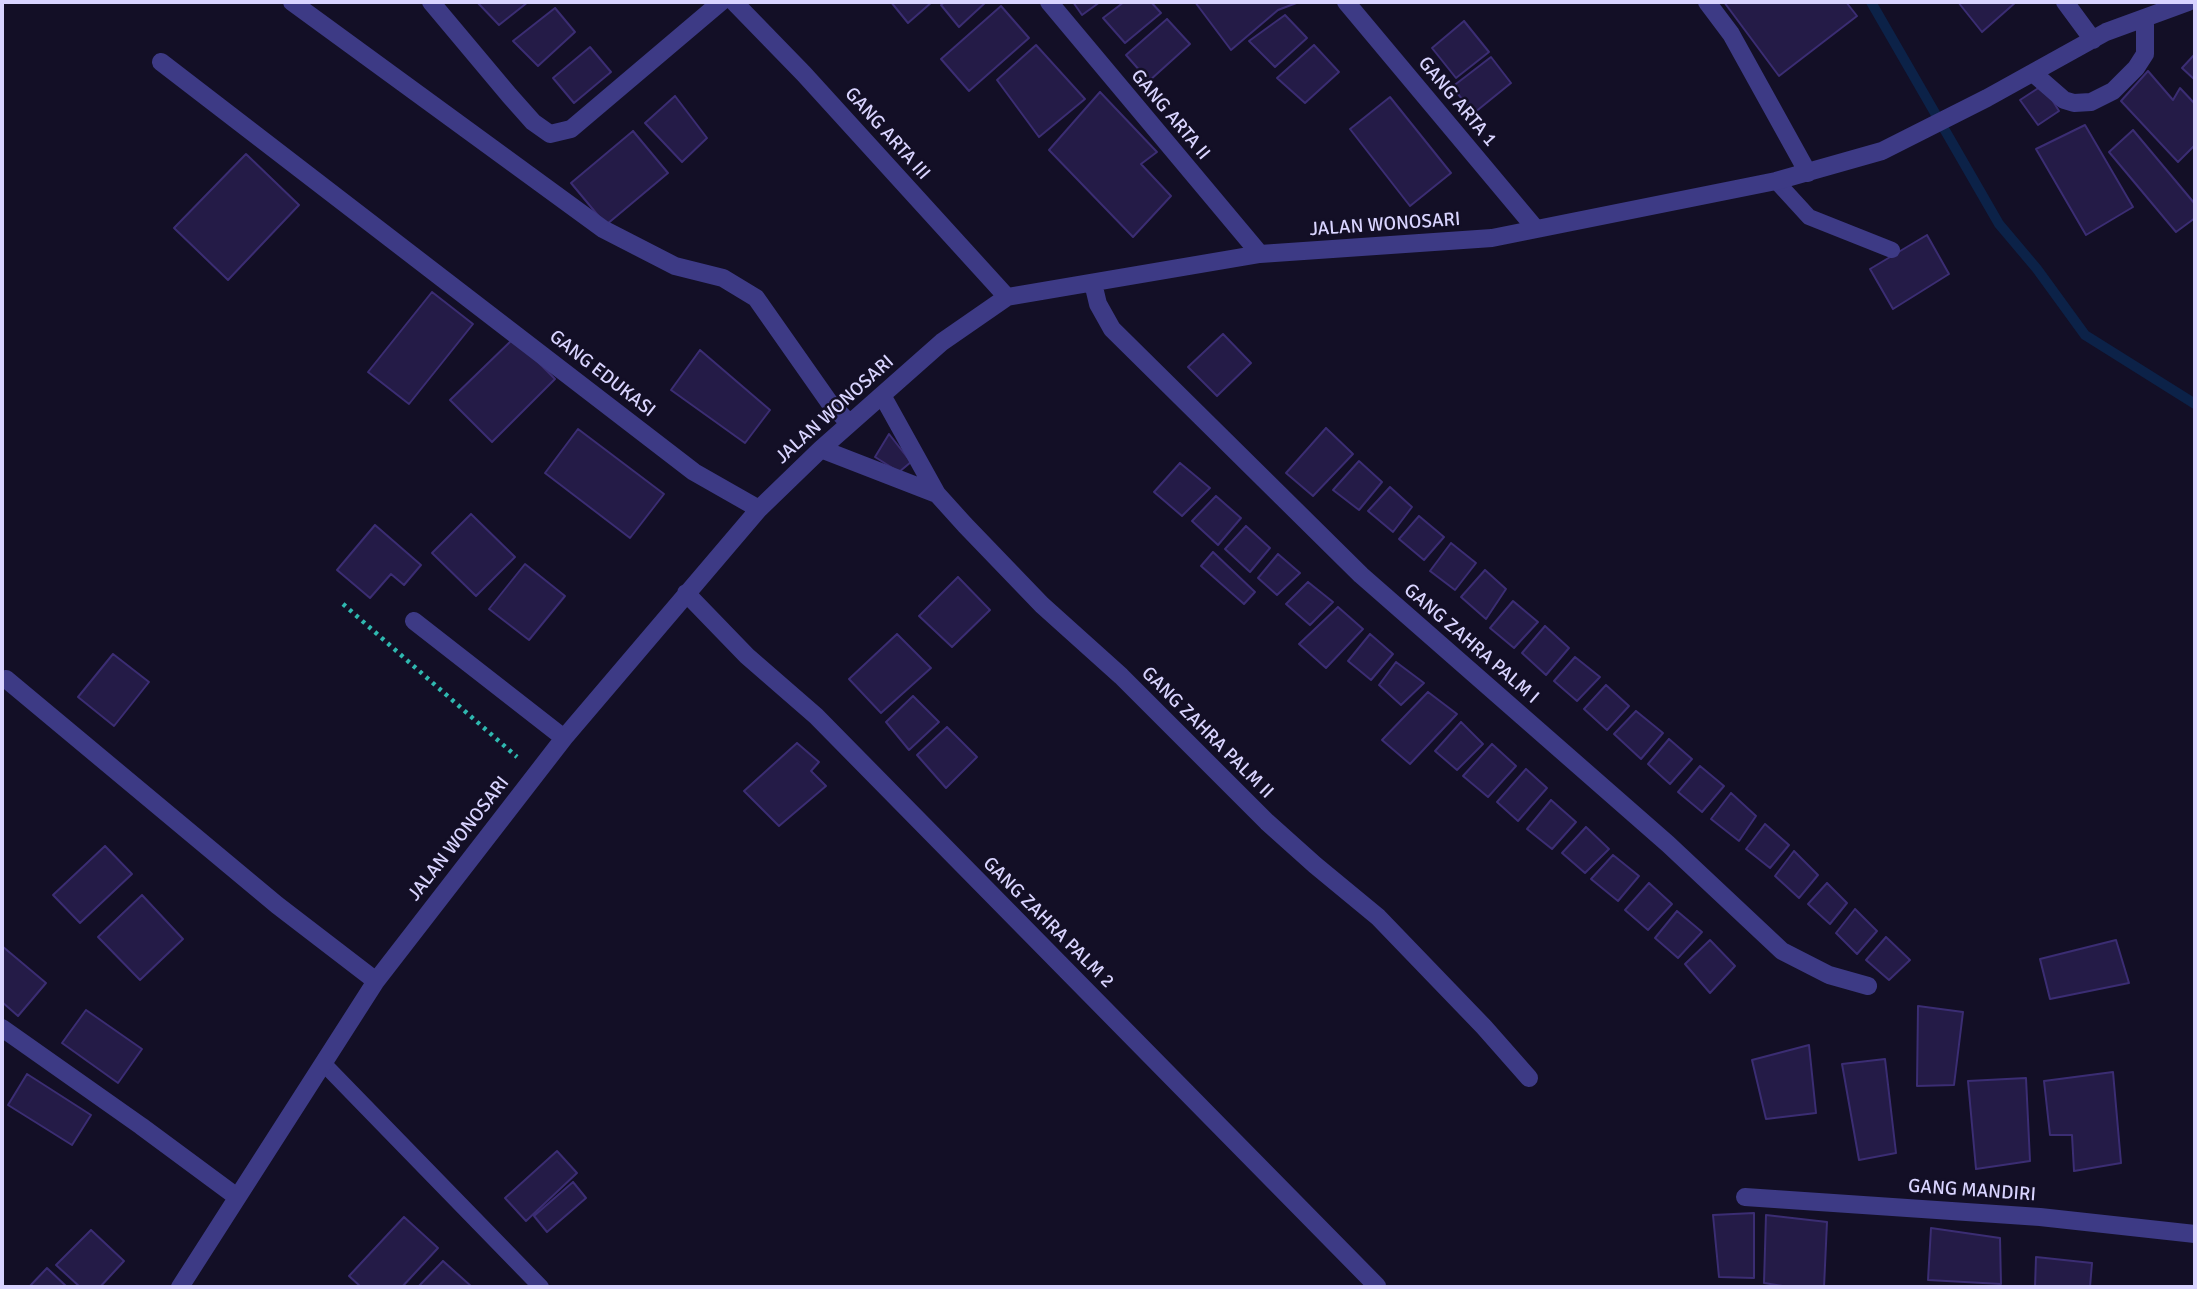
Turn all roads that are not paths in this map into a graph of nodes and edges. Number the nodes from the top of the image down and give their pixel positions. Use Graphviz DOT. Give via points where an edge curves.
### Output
graph roads {
  1 [pos="292,2"];
  2 [pos="431,2"];
  3 [pos="721,2"];
  4 [pos="734,2"];
  5 [pos="1049,2"];
  6 [pos="1346,2"];
  7 [pos="1707,2"];
  8 [pos="2065,2"];
  9 [pos="2188,2"];
  10 [pos="2145,18"];
  11 [pos="2093,40"];
  12 [pos="161,62"];
  13 [pos="2033,73"];
  14 [pos="1808,173"];
  15 [pos="1776,181"];
  16 [pos="1536,229"];
  17 [pos="1892,250"];
  18 [pos="1260,254"];
  19 [pos="1093,283"];
  20 [pos="1007,297"];
  21 [pos="882,395"];
  22 [pos="849,423"];
  23 [pos="821,449"];
  24 [pos="937,494"];
  25 [pos="759,509"];
  26 [pos="686,593"];
  27 [pos="414,621"];
  28 [pos="6,679"];
  29 [pos="564,738"];
  30 [pos="376,981"];
  31 [pos="1868,986"];
  32 [pos="2,1028"];
  33 [pos="323,1063"];
  34 [pos="1530,1078"];
  35 [pos="237,1197"];
  36 [pos="1745,1197"];
  37 [pos="2195,1234"];
  38 [pos="1377,1286"];
  39 [pos="180,1287"];
  40 [pos="541,1287"];
  1 -- 22 [label="street" via="603,229 675,266 723,278 756,298 829,402"];
  2 -- 3 [label="street" via="533,122 550,134 571,129"];
  4 -- 20 [label="street, GANG ARTA III"];
  5 -- 18 [label="street, GANG ARTA II"];
  6 -- 16 [label="street, GANG ARTA 1"];
  7 -- 14 [label="street" via="1731,34"];
  8 -- 11 [label="street"];
  9 -- 10 [label="street, JALAN WONOSARI"];
  10 -- 11 [label="street, JALAN WONOSARI"];
  10 -- 13 [label="street" via="2145,54 2113,91 2091,103 2064,100"];
  11 -- 13 [label="street, JALAN WONOSARI"];
  12 -- 25 [label="street, GANG EDUKASI" via="694,472"];
  13 -- 14 [label="street, JALAN WONOSARI" via="1882,151"];
  14 -- 15 [label="street, JALAN WONOSARI"];
  15 -- 16 [label="street, JALAN WONOSARI"];
  15 -- 17 [label="lane" via="1809,217"];
  16 -- 18 [label="street, JALAN WONOSARI" via="1492,238"];
  18 -- 19 [label="street, JALAN WONOSARI"];
  19 -- 20 [label="street, JALAN WONOSARI"];
  19 -- 31 [label="street, GANG ZAHRA PALM I" via="1112,329 1361,575 1668,844 1782,951 1829,975"];
  20 -- 21 [label="street, JALAN WONOSARI" via="942,342"];
  21 -- 22 [label="street, JALAN WONOSARI"];
  21 -- 24 [label="street, GANG ZAHRA PALM II"];
  22 -- 23 [label="street, JALAN WONOSARI"];
  23 -- 24 [label="street"];
  23 -- 25 [label="street, JALAN WONOSARI"];
  24 -- 34 [label="street, GANG ZAHRA PALM II" via="1042,605 1121,676 1267,822 1378,917"];
  25 -- 26 [label="street, JALAN WONOSARI"];
  26 -- 29 [label="street, JALAN WONOSARI"];
  26 -- 38 [label="street, GANG ZAHRA PALM 2" via="747,656 816,716"];
  27 -- 29 [label="street"];
  28 -- 30 [label="street"];
  29 -- 30 [label="street, JALAN WONOSARI"];
  30 -- 33 [label="street, JALAN WONOSARI"];
  32 -- 35 [label="street"];
  33 -- 35 [label="street, JALAN WONOSARI"];
  33 -- 40 [label="lane"];
  35 -- 39 [label="street, JALAN WONOSARI"];
  36 -- 37 [label="street, GANG MANDIRI" via="2040,1217"];
}
